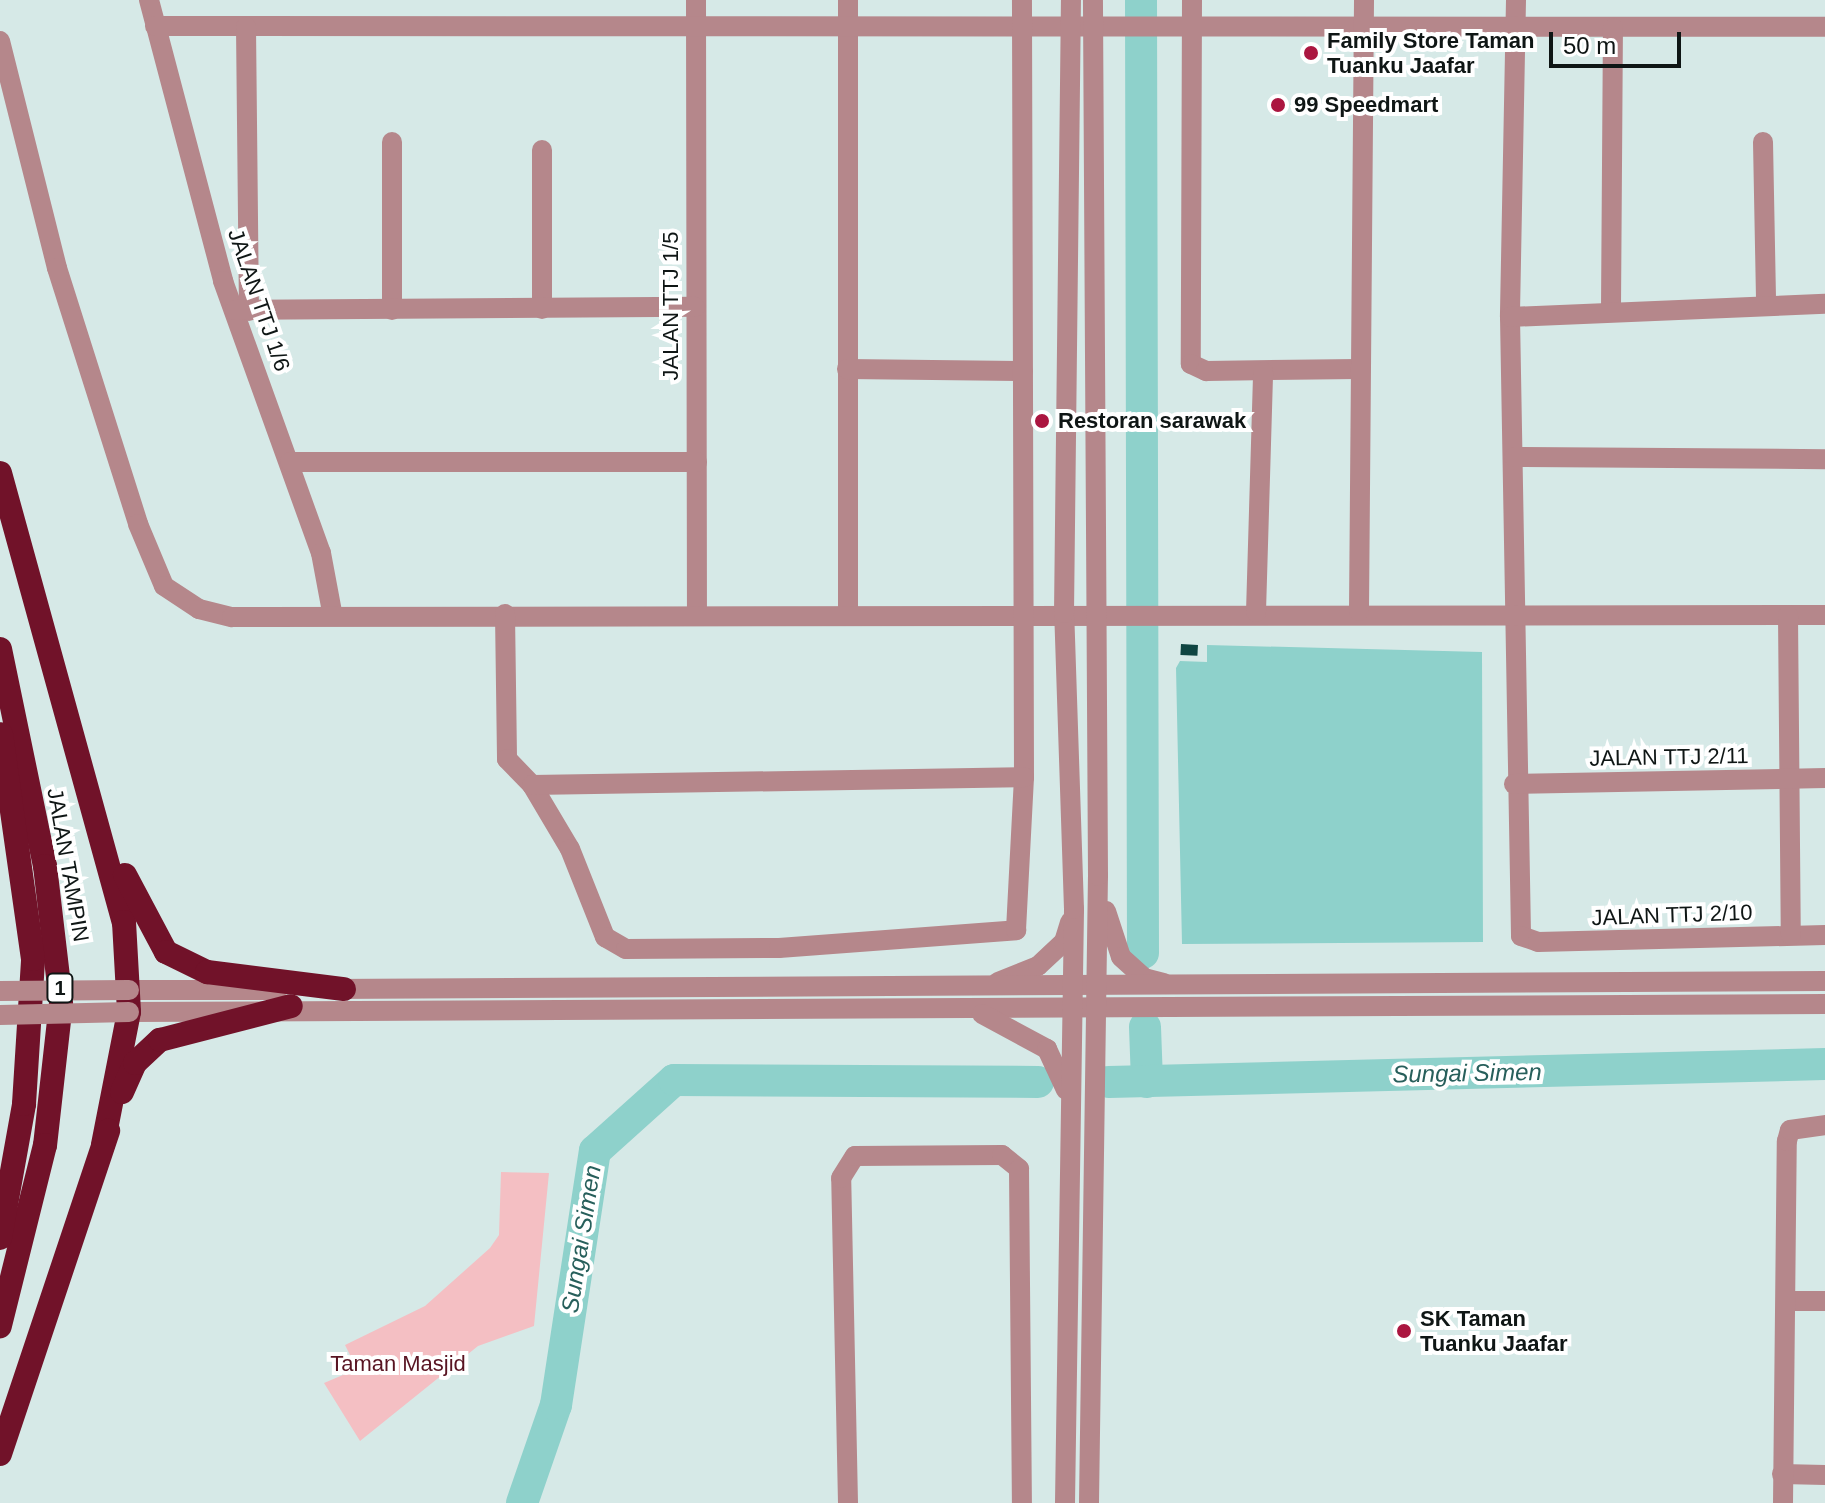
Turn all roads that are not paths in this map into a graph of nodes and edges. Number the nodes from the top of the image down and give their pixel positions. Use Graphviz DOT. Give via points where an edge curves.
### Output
graph roads {
  1 [pos="149,0"];
  2 [pos="696,0"];
  3 [pos="848,0"];
  4 [pos="1022,0"];
  5 [pos="1071,0"];
  6 [pos="1093,0"];
  7 [pos="1192,0"];
  8 [pos="1364,0"];
  9 [pos="1516,0"];
  10 [pos="155,26"];
  11 [pos="246,27"];
  12 [pos="1825,27"];
  13 [pos="696,28"];
  14 [pos="1613,28"];
  15 [pos="847,29"];
  16 [pos="1023,29"];
  17 [pos="1071,29"];
  18 [pos="1093,29"];
  19 [pos="1363,29"];
  20 [pos="1515,29"];
  21 [pos="1183,30"];
  22 [pos="0,41"];
  23 [pos="392,142"];
  24 [pos="1763,142"];
  25 [pos="542,150"];
  26 [pos="1825,304"];
  27 [pos="1766,305"];
  28 [pos="695,307"];
  29 [pos="1611,308"];
  30 [pos="542,309"];
  31 [pos="242,310"];
  32 [pos="392,310"];
  33 [pos="1510,317"];
  34 [pos="847,369"];
  35 [pos="1358,369"];
  36 [pos="1023,371"];
  37 [pos="1263,372"];
  38 [pos="1514,457"];
  39 [pos="1825,459"];
  40 [pos="290,462"];
  41 [pos="697,462"];
  42 [pos="0,473"];
  43 [pos="1359,611"];
  44 [pos="332,612"];
  45 [pos="697,612"];
  46 [pos="1021,612"];
  47 [pos="1256,612"];
  48 [pos="1512,612"];
  49 [pos="1064,613"];
  50 [pos="1092,613"];
  51 [pos="505,614"];
  52 [pos="848,614"];
  53 [pos="1788,615"];
  54 [pos="1825,615"];
  55 [pos="0,649"];
  56 [pos="0,731"];
  57 [pos="1024,777"];
  58 [pos="1788,778"];
  59 [pos="1825,778"];
  60 [pos="1514,784"];
  61 [pos="532,785"];
  62 [pos="94,799"];
  63 [pos="1098,876"];
  64 [pos="1074,909"];
  65 [pos="1791,935"];
  66 [pos="1825,935"];
  67 [pos="1825,981"];
  68 [pos="1177,986"];
  69 [pos="1073,987"];
  70 [pos="1097,987"];
  71 [pos="979,988"];
  72 [pos="344,989"];
  73 [pos="0,991"];
  74 [pos="634,998"];
  75 [pos="129,1001"];
  76 [pos="1825,1004"];
  77 [pos="291,1006"];
  78 [pos="1073,1009"];
  79 [pos="1096,1009"];
  80 [pos="970,1010"];
  81 [pos="0,1015"];
  82 [pos="1825,1125"];
  83 [pos="103,1144"];
  84 [pos="1071,1150"];
  85 [pos="0,1238"];
  86 [pos="1786,1301"];
  87 [pos="1825,1301"];
  88 [pos="0,1326"];
  89 [pos="0,1454"];
  90 [pos="1782,1474"];
  91 [pos="1825,1475"];
  92 [pos="848,1503"];
  93 [pos="1022,1503"];
  94 [pos="1065,1503"];
  95 [pos="1089,1503"];
  96 [pos="1783,1503"];
  1 -- 10 [label="street, JALAN TTJ 1/6"];
  2 -- 13 [label="street, JALAN TTJ 1/5"];
  3 -- 15 [label="street"];
  4 -- 16 [label="street"];
  5 -- 17 [label="street"];
  6 -- 18 [label="street"];
  7 -- 21 [label="street"];
  8 -- 19 [label="street"];
  9 -- 20 [label="street"];
  10 -- 11 [label="street"];
  10 -- 31 [label="street, JALAN TTJ 1/6"];
  11 -- 13 [label="street"];
  11 -- 31 [label="street"];
  12 -- 14 [label="street"];
  13 -- 15 [label="street"];
  13 -- 28 [label="street, JALAN TTJ 1/5"];
  14 -- 20 [label="street"];
  14 -- 29 [label="street"];
  15 -- 16 [label="street"];
  15 -- 34 [label="street"];
  16 -- 17 [label="street"];
  16 -- 36 [label="street"];
  17 -- 18 [label="street"];
  17 -- 49 [label="street"];
  18 -- 21 [label="street"];
  18 -- 50 [label="street"];
  19 -- 20 [label="street"];
  19 -- 21 [label="street"];
  19 -- 35 [label="street"];
  20 -- 33 [label="street"];
  21 -- 37 [label="street" via="1187,348 1191,364 1206,371"];
  22 -- 44 [label="street" via="75,329 164,586 175,598 232,617"];
  23 -- 32 [label="street"];
  24 -- 27 [label="street"];
  25 -- 30 [label="street"];
  26 -- 27 [label="street"];
  27 -- 29 [label="street"];
  28 -- 30 [label="street"];
  28 -- 41 [label="street, JALAN TTJ 1/5"];
  29 -- 33 [label="street"];
  30 -- 32 [label="street"];
  31 -- 32 [label="street"];
  31 -- 40 [label="street, JALAN TTJ 1/6"];
  33 -- 38 [label="street"];
  34 -- 36 [label="street"];
  34 -- 52 [label="street"];
  35 -- 37 [label="street"];
  35 -- 43 [label="street"];
  36 -- 46 [label="street"];
  37 -- 47 [label="street"];
  38 -- 39 [label="street"];
  38 -- 48 [label="street"];
  40 -- 41 [label="street"];
  40 -- 44 [label="street, JALAN TTJ 1/6" via="321,553"];
  41 -- 45 [label="street, JALAN TTJ 1/5"];
  42 -- 62 [label="highway"];
  43 -- 47 [label="street"];
  43 -- 48 [label="street"];
  44 -- 51 [label="street"];
  45 -- 51 [label="street"];
  45 -- 52 [label="street"];
  46 -- 49 [label="street"];
  46 -- 52 [label="street"];
  46 -- 57 [label="street"];
  47 -- 50 [label="street"];
  48 -- 53 [label="street"];
  48 -- 60 [label="street"];
  49 -- 50 [label="street"];
  49 -- 64 [label="street"];
  50 -- 63 [label="street"];
  51 -- 61 [label="street" via="507,759"];
  53 -- 54 [label="street"];
  53 -- 58 [label="street"];
  55 -- 88 [label="highway, JALAN TAMPIN / 1" via="45,866 61,1003 45,1145"];
  56 -- 85 [label="highway, JALAN TAMPIN / 1" via="24,874 33,1000"];
  57 -- 61 [label="street"];
  57 -- 61 [label="street" via="1016,930 779,948 626,949 605,937 570,849"];
  58 -- 59 [label="street, JALAN TTJ 2/11"];
  58 -- 60 [label="street, JALAN TTJ 2/11"];
  58 -- 65 [label="street"];
  60 -- 65 [label="street, JALAN TTJ 2/10" via="1521,936 1538,942"];
  62 -- 72 [label="highway" via="145,923 166,952 207,972"];
  62 -- 75 [label="highway" via="124,922"];
  63 -- 68 [label="street" via="1121,957 1144,978"];
  63 -- 70 [label="street"];
  64 -- 69 [label="street"];
  64 -- 71 [label="street" via="1064,942 1038,966"];
  65 -- 66 [label="street, JALAN TTJ 2/10"];
  67 -- 68 [label="street"];
  68 -- 70 [label="street"];
  69 -- 70 [label="street"];
  69 -- 71 [label="street"];
  69 -- 78 [label="street"];
  70 -- 79 [label="street"];
  71 -- 74 [label="street"];
  72 -- 74 [label="street"];
  72 -- 75 [label="street"];
  73 -- 75 [label="street, bridge"];
  74 -- 77 [label="street"];
  74 -- 80 [label="street"];
  75 -- 77 [label="street"];
  75 -- 81 [label="street, bridge"];
  75 -- 83 [label="highway"];
  76 -- 79 [label="street"];
  77 -- 83 [label="highway" via="209,1023 145,1051"];
  78 -- 79 [label="street"];
  78 -- 80 [label="street"];
  78 -- 84 [label="street"];
  79 -- 95 [label="street"];
  80 -- 84 [label="street" via="1025,1032 1056,1060 1068,1096"];
  82 -- 86 [label="street" via="1790,1130 1787,1141"];
  83 -- 89 [label="highway"];
  84 -- 94 [label="street"];
  86 -- 87 [label="street"];
  86 -- 90 [label="street"];
  90 -- 91 [label="street"];
  90 -- 96 [label="street"];
  92 -- 93 [label="street" via="841,1178 855,1156 1002,1155 1019,1169"];
}
